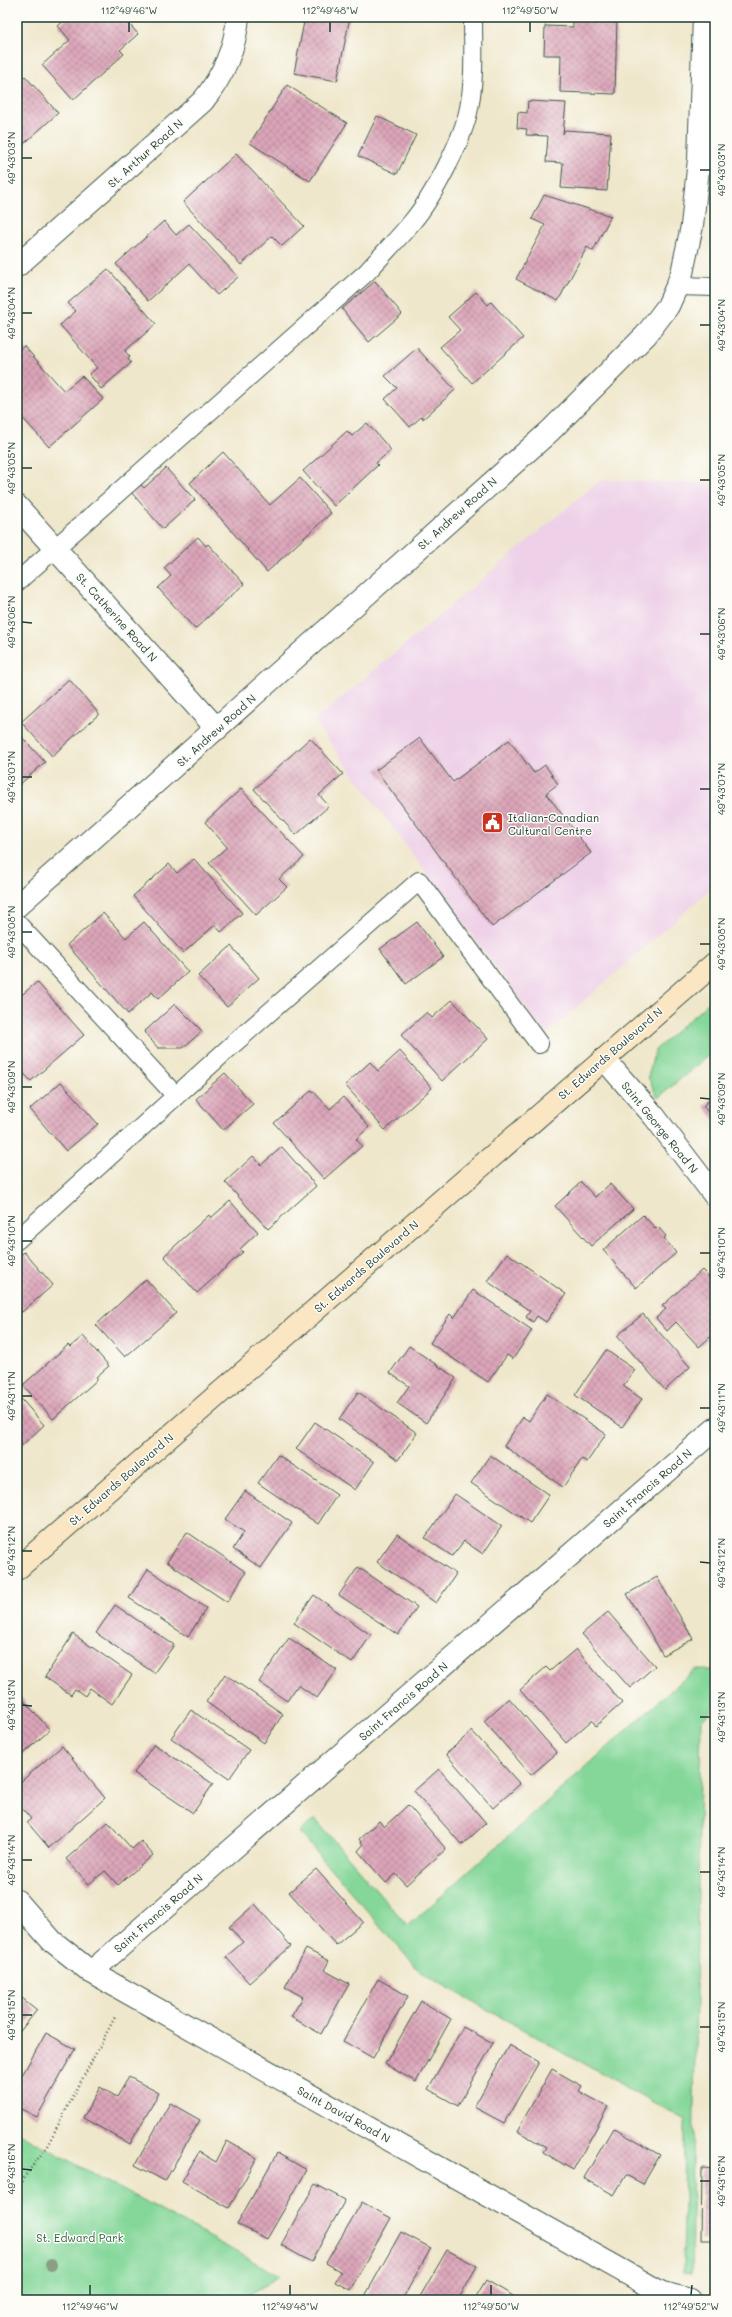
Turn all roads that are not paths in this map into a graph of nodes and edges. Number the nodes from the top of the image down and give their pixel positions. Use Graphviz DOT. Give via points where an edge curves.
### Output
graph roads {
  1 [pos="238,17"];
  2 [pos="473,17"];
  3 [pos="704,17"];
  4 [pos="17,266"];
  5 [pos="677,286"];
  6 [pos="715,287"];
  7 [pos="17,506"];
  8 [pos="55,549"];
  9 [pos="17,582"];
  10 [pos="217,729"];
  11 [pos="17,906"];
  12 [pos="17,923"];
  13 [pos="715,963"];
  14 [pos="539,1044"];
  15 [pos="604,1059"];
  16 [pos="176,1096"];
  17 [pos="715,1196"];
  18 [pos="17,1240"];
  19 [pos="715,1429"];
  20 [pos="17,1569"];
  21 [pos="17,1901"];
  22 [pos="91,1972"];
  23 [pos="690,2300"];
  1 -- 4 [label="street, St. Arthur Road N" via="236,35 225,69 203,101"];
  2 -- 8 [label="lane" via="474,73 469,110 458,141 435,187 413,221 367,272"];
  3 -- 5 [label="street, St. Andrew Road N" via="698,166 692,226"];
  5 -- 6 [label="lane"];
  5 -- 10 [label="street, St. Andrew Road N" via="668,306 646,335 550,431"];
  7 -- 8 [label="street, St. Catherine Road N"];
  8 -- 9 [label="lane"];
  8 -- 10 [label="street, St. Catherine Road N"];
  10 -- 11 [label="street, St. Andrew Road N"];
  12 -- 16 [label="lane"];
  13 -- 15 [label="street, St. Edwards Boulevard N"];
  14 -- 16 [label="lane" via="419,881"];
  15 -- 17 [label="street, Saint George Road N" via="654,1116"];
  15 -- 20 [label="street, St. Edwards Boulevard N"];
  16 -- 18 [label="lane"];
  19 -- 22 [label="street, Saint Francis Road N"];
  21 -- 22 [label="street, Saint David Road N" via="52,1941"];
  22 -- 23 [label="street, Saint David Road N" via="662,2292"];
}
